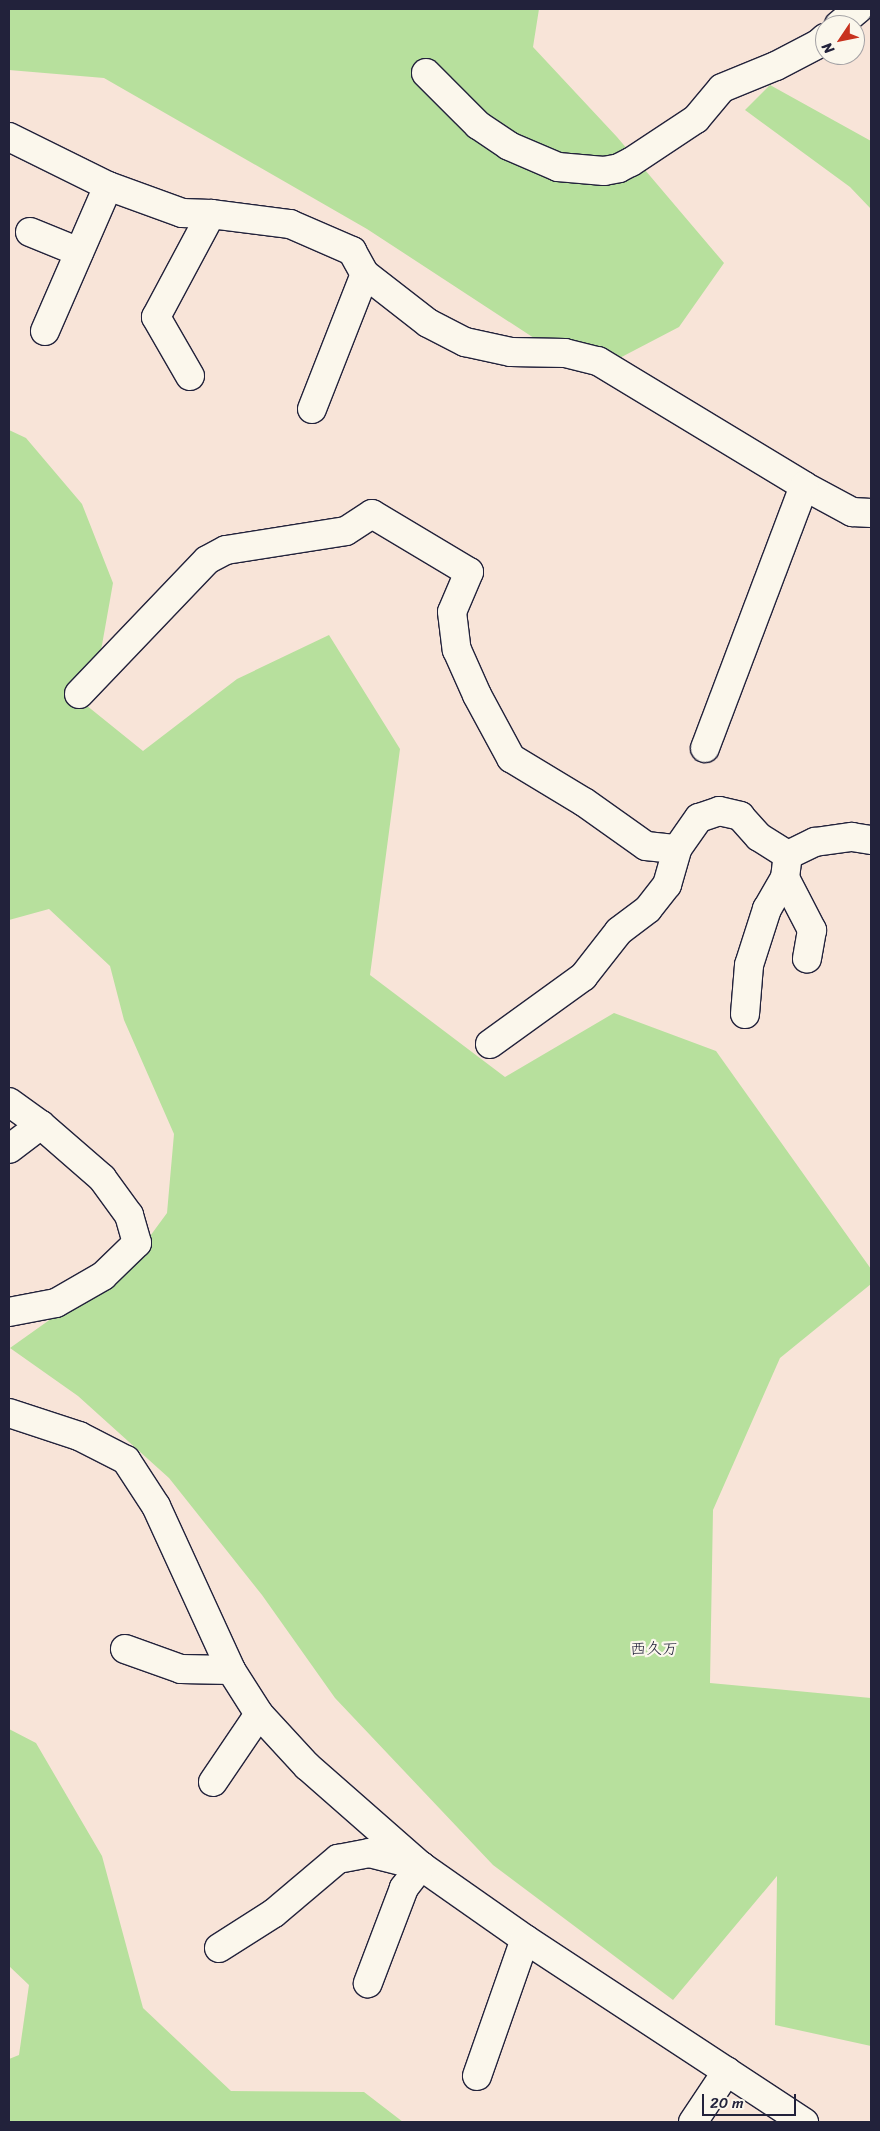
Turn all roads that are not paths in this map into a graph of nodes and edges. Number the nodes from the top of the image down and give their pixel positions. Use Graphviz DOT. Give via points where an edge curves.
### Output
graph roads {
  1 [pos="815,46"];
  2 [pos="426,73"];
  3 [pos="9,137"];
  4 [pos="108,186"];
  5 [pos="211,214"];
  6 [pos="30,232"];
  7 [pos="79,252"];
  8 [pos="365,274"];
  9 [pos="45,331"];
  10 [pos="190,376"];
  11 [pos="312,409"];
  12 [pos="804,486"];
  13 [pos="871,513"];
  14 [pos="79,694"];
  15 [pos="705,748"];
  16 [pos="871,840"];
  17 [pos="677,849"];
  18 [pos="786,867"];
  19 [pos="807,959"];
  20 [pos="745,1014"];
  21 [pos="490,1044"];
  22 [pos="9,1102"];
  23 [pos="41,1125"];
  24 [pos="9,1148"];
  25 [pos="9,1312"];
  26 [pos="9,1413"];
  27 [pos="124,1649"];
  28 [pos="231,1670"];
  29 [pos="259,1714"];
  30 [pos="213,1782"];
  31 [pos="421,1866"];
  32 [pos="525,1940"];
  33 [pos="219,1948"];
  34 [pos="368,1983"];
  35 [pos="727,2071"];
  36 [pos="477,2076"];
  37 [pos="693,2122"];
  38 [pos="804,2122"];
  1 -- 2 [label="street" via="722,88 696,120 619,168 604,170 558,167 509,146 478,125"];
  3 -- 4 [label="street"];
  4 -- 5 [label="street" via="182,213"];
  4 -- 7 [label="street"];
  5 -- 8 [label="street" via="290,224 352,252"];
  5 -- 10 [label="street" via="156,317"];
  6 -- 7 [label="street"];
  7 -- 9 [label="street"];
  8 -- 11 [label="street"];
  8 -- 12 [label="street" via="428,323 465,342 511,352 566,353 598,361"];
  12 -- 13 [label="street" via="852,512"];
  12 -- 15 [label="street"];
  14 -- 17 [label="street" via="207,560 226,550 346,531 372,514 469,572 452,612 457,650 511,758 584,802 646,846"];
  16 -- 18 [label="street" via="852,837 815,842"];
  17 -- 18 [label="street" via="699,818 718,811 740,816"];
  17 -- 21 [label="street" via="667,885 648,909 619,931 583,977"];
  18 -- 19 [label="street" via="812,930"];
  18 -- 20 [label="street" via="767,909 749,965"];
  22 -- 23 [label="street"];
  23 -- 24 [label="street"];
  23 -- 25 [label="street" via="102,1178 129,1215 137,1242 103,1276 56,1303"];
  26 -- 28 [label="street" via="79,1436 126,1460 156,1506"];
  27 -- 28 [label="street" via="181,1669"];
  28 -- 29 [label="street"];
  29 -- 30 [label="street"];
  29 -- 31 [label="street" via="307,1766"];
  31 -- 32 [label="street"];
  31 -- 33 [label="street" via="369,1853 338,1860 274,1913"];
  31 -- 34 [label="street" via="404,1888"];
  32 -- 35 [label="street"];
  32 -- 36 [label="street"];
  35 -- 37 [label="street"];
  35 -- 38 [label="street"];
}
